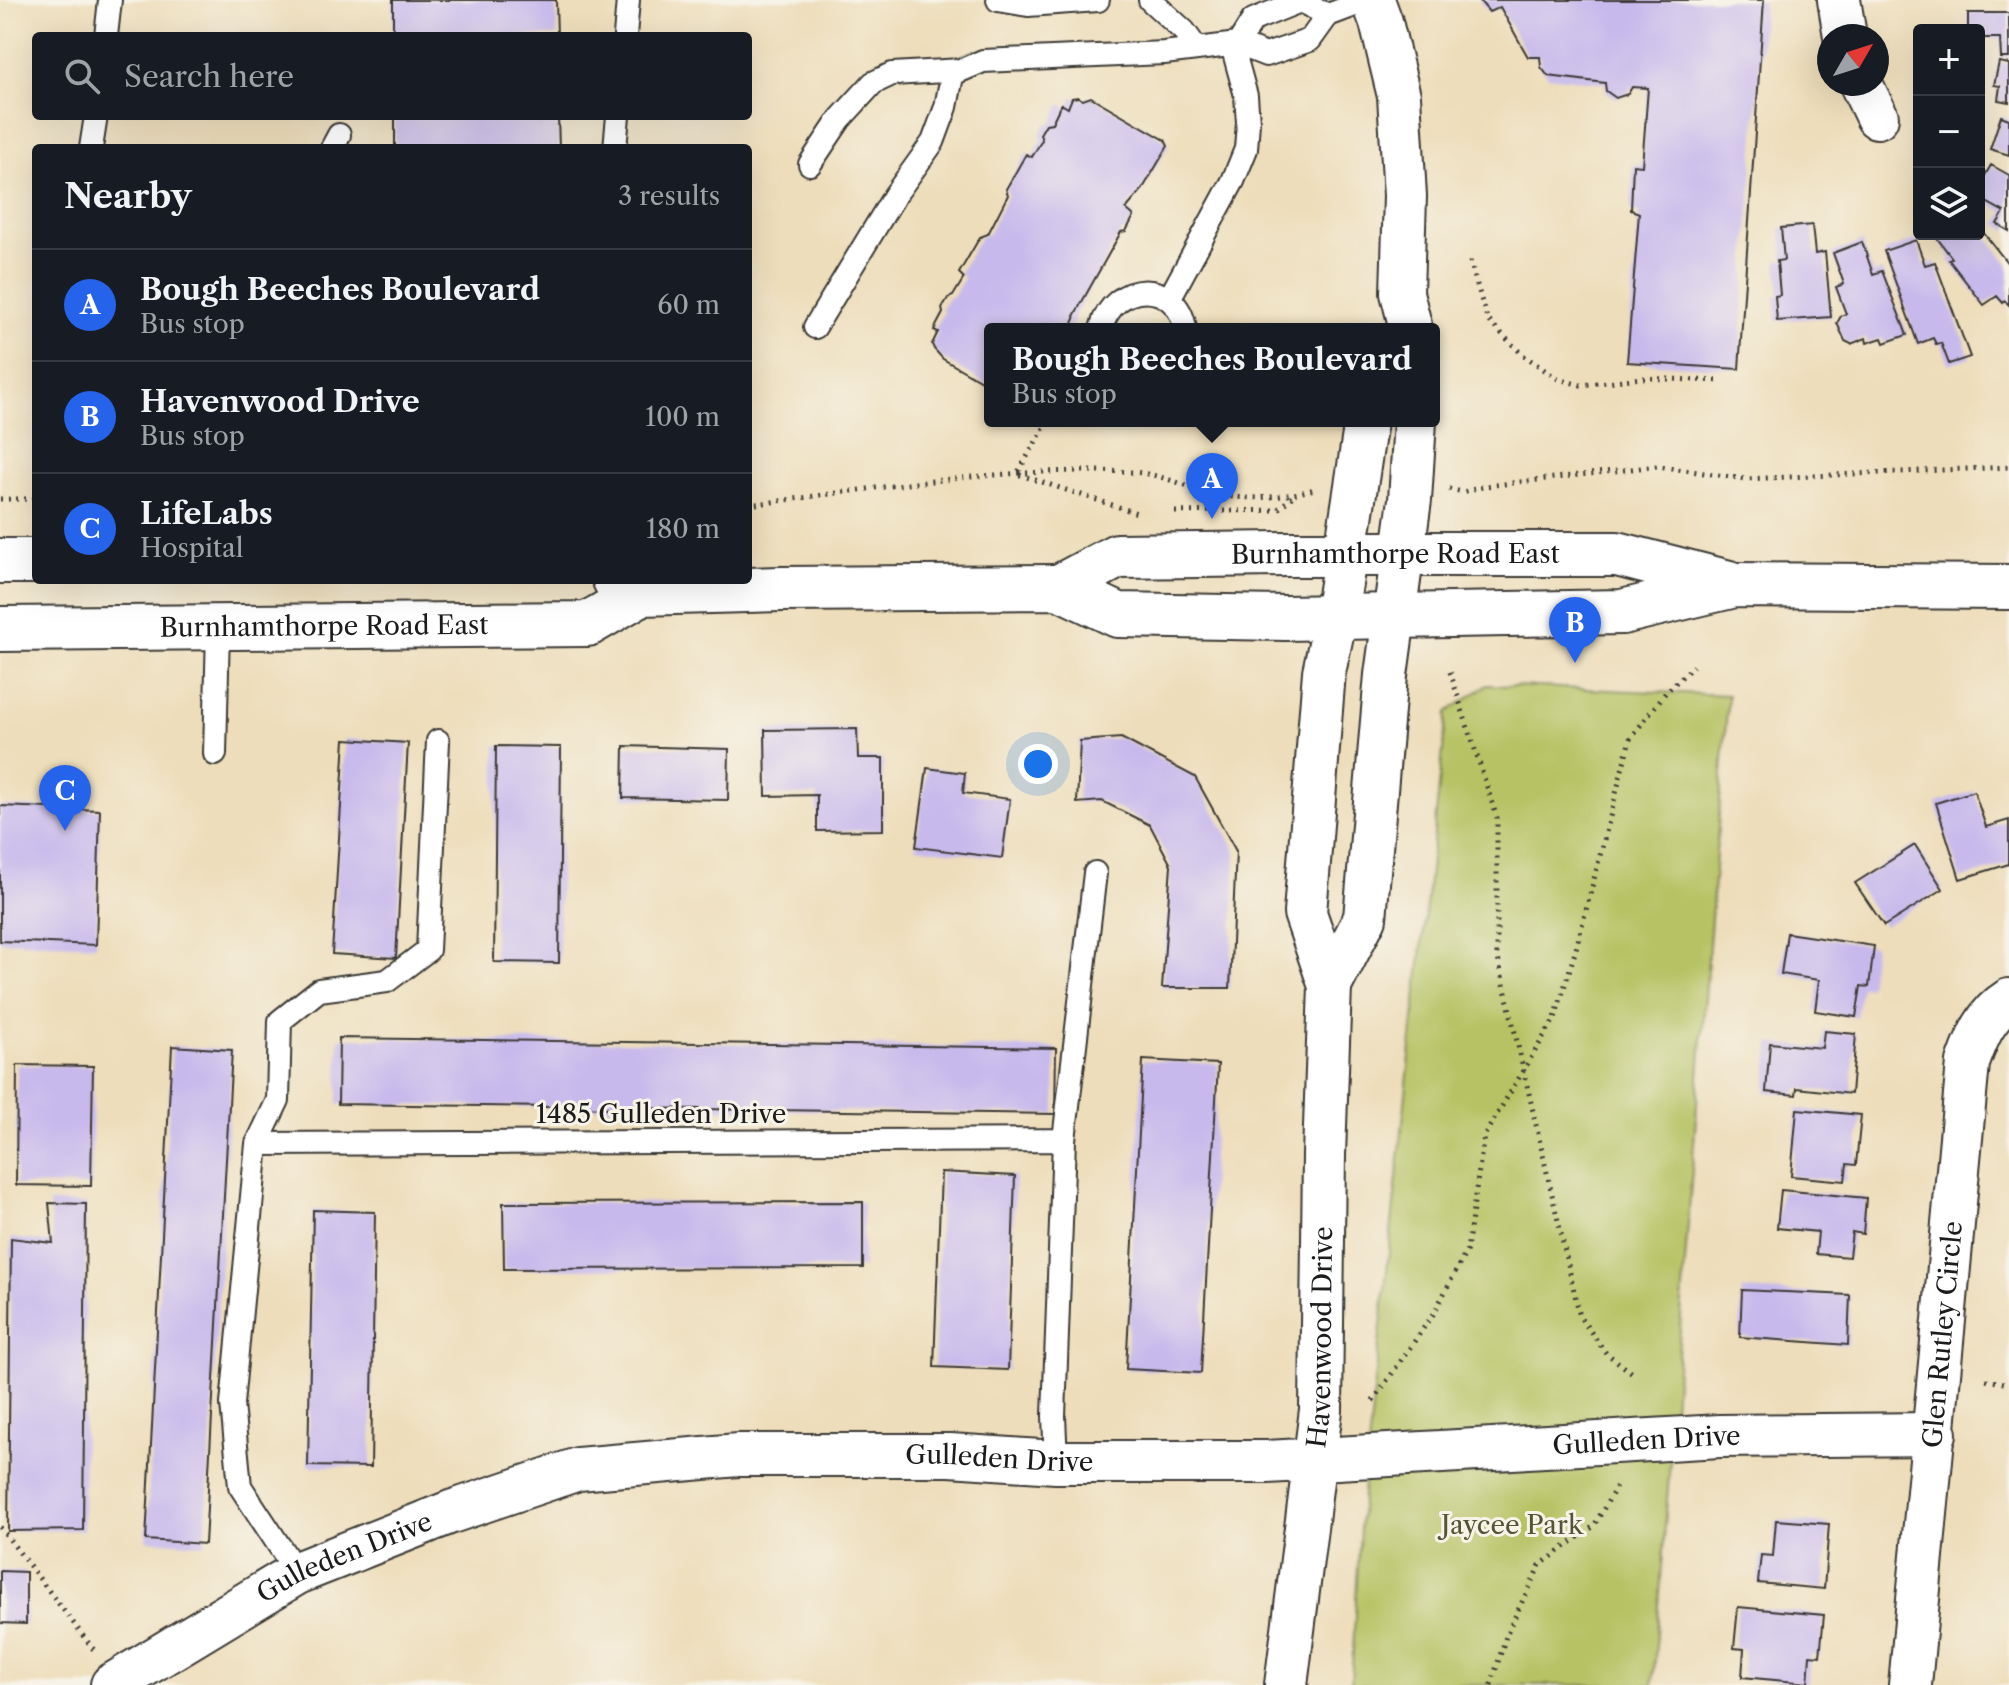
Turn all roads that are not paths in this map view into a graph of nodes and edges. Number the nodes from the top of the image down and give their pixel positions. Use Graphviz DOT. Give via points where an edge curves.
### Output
graph roads {
  1 [pos="110,0"];
  2 [pos="628,0"];
  3 [pos="998,0"];
  4 [pos="1098,0"];
  5 [pos="1150,0"];
  6 [pos="1371,0"];
  7 [pos="1839,0"];
  8 [pos="1328,15"];
  9 [pos="1843,24"];
  10 [pos="106,32"];
  11 [pos="625,32"];
  12 [pos="1235,45"];
  13 [pos="1197,49"];
  14 [pos="953,71"];
  15 [pos="95,120"];
  16 [pos="618,120"];
  17 [pos="92,144"];
  18 [pos="615,144"];
  19 [pos="810,164"];
  20 [pos="1169,299"];
  21 [pos="1400,317"];
  22 [pos="1102,323"];
  23 [pos="1183,323"];
  24 [pos="815,327"];
  25 [pos="1365,427"];
  26 [pos="1414,427"];
  27 [pos="1346,555"];
  28 [pos="1403,556"];
  29 [pos="0,561"];
  30 [pos="32,561"];
  31 [pos="632,584"];
  32 [pos="1735,585"];
  33 [pos="1059,587"];
  34 [pos="2009,587"];
  35 [pos="1336,616"];
  36 [pos="1396,616"];
  37 [pos="218,628"];
  38 [pos="0,629"];
  39 [pos="438,741"];
  40 [pos="215,754"];
  41 [pos="1095,873"];
  42 [pos="1330,986"];
  43 [pos="2009,1000"];
  44 [pos="1064,1140"];
  45 [pos="257,1144"];
  46 [pos="1935,1434"];
  47 [pos="1316,1460"];
  48 [pos="1056,1462"];
  49 [pos="297,1573"];
  50 [pos="114,1684"];
  51 [pos="1286,1685"];
  52 [pos="1910,1685"];
  1 -- 10 [label="lane"];
  2 -- 11 [label="lane"];
  3 -- 4 [label="lane" via="1028,5"];
  5 -- 13 [label="lane"];
  6 -- 8 [label="lane"];
  6 -- 21 [label="street" via="1399,96 1405,196"];
  7 -- 9 [label="street"];
  8 -- 12 [label="lane" via="1310,40 1266,55"];
  8 -- 12 [label="lane" via="1300,1 1253,20"];
  12 -- 13 [label="lane"];
  12 -- 20 [label="lane" via="1246,96 1246,149"];
  13 -- 14 [label="lane" via="983,61"];
  14 -- 19 [label="lane" via="892,74 873,83"];
  14 -- 24 [label="lane" via="933,142"];
  15 -- 17 [label="lane"];
  16 -- 18 [label="lane"];
  20 -- 22 [label="lane" via="1155,292 1125,295"];
  20 -- 23 [label="lane"];
  25 -- 27 [label="street, Havenwood Drive"];
  26 -- 28 [label="street, Havenwood Drive"];
  27 -- 28 [label="main road, Burnhamthorpe Road East"];
  27 -- 33 [label="main road, Burnhamthorpe Road East" via="1117,556"];
  27 -- 35 [label="street, Havenwood Drive"];
  28 -- 32 [label="main road, Burnhamthorpe Road East" via="1617,554"];
  28 -- 36 [label="street, Havenwood Drive"];
  29 -- 30 [label="main road"];
  31 -- 33 [label="main road, Burnhamthorpe Road East"];
  31 -- 37 [label="main road, Burnhamthorpe Road East" via="588,624"];
  32 -- 34 [label="main road, Burnhamthorpe Road East"];
  32 -- 36 [label="main road, Burnhamthorpe Road East" via="1622,612"];
  33 -- 35 [label="main road, Burnhamthorpe Road East" via="1118,615"];
  35 -- 36 [label="main road, Burnhamthorpe Road East"];
  35 -- 42 [label="street, Havenwood Drive" via="1324,672 1305,913"];
  36 -- 42 [label="street, Havenwood Drive" via="1365,918"];
  37 -- 38 [label="main road, Burnhamthorpe Road East"];
  37 -- 40 [label="lane"];
  39 -- 45 [label="lane" via="428,950 387,981 319,990 280,1021 278,1100"];
  41 -- 44 [label="lane"];
  42 -- 47 [label="street, Havenwood Drive"];
  43 -- 46 [label="street, Glen Rutley Circle" via="1980,1030 1968,1063"];
  44 -- 45 [label="lane, 1485 Gulleden Drive"];
  44 -- 48 [label="lane"];
  45 -- 49 [label="lane" via="232,1404 240,1486"];
  46 -- 47 [label="street, Gulleden Drive" via="1720,1436"];
  46 -- 52 [label="street, Glen Rutley Circle"];
  47 -- 48 [label="street, Gulleden Drive"];
  47 -- 51 [label="street, Havenwood Drive"];
  48 -- 49 [label="street, Gulleden Drive" via="950,1455 738,1455 578,1469"];
  49 -- 50 [label="street, Gulleden Drive"];
}
